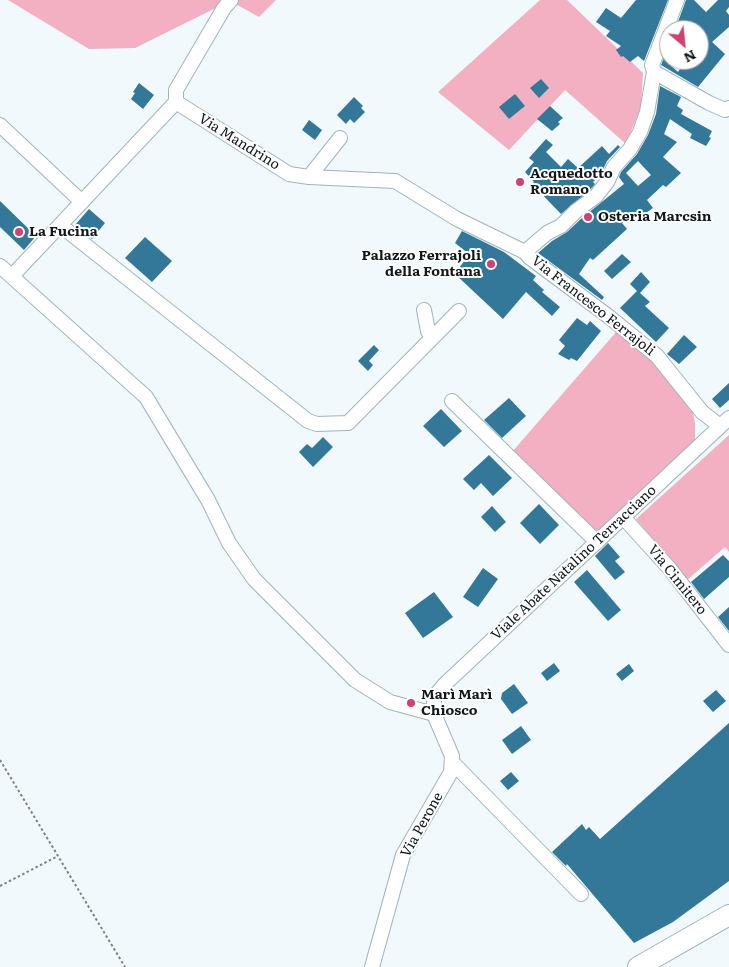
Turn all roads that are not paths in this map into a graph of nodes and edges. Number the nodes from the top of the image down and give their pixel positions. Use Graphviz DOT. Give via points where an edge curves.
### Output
graph roads {
  1 [pos="231,0"];
  2 [pos="677,0"];
  3 [pos="654,72"];
  4 [pos="176,102"];
  5 [pos="729,108"];
  6 [pos="0,125"];
  7 [pos="340,138"];
  8 [pos="309,177"];
  9 [pos="82,202"];
  10 [pos="60,225"];
  11 [pos="525,252"];
  12 [pos="0,266"];
  13 [pos="6,276"];
  14 [pos="424,310"];
  15 [pos="459,311"];
  16 [pos="432,337"];
  17 [pos="452,401"];
  18 [pos="724,422"];
  19 [pos="623,517"];
  20 [pos="597,542"];
  21 [pos="729,646"];
  22 [pos="434,714"];
  23 [pos="452,762"];
  24 [pos="580,894"];
  25 [pos="729,915"];
  26 [pos="729,930"];
  27 [pos="372,967"];
  28 [pos="638,967"];
  29 [pos="663,967"];
  1 -- 4 [label="street" via="176,90"];
  2 -- 3 [label="street" via="652,65"];
  3 -- 5 [label="street" via="709,103 724,110"];
  3 -- 11 [label="street" via="640,132 607,182 596,196 561,226"];
  4 -- 8 [label="street, Via Mandrino" via="290,174"];
  4 -- 9 [label="street"];
  6 -- 9 [label="street"];
  7 -- 8 [label="street"];
  8 -- 11 [label="street, Via Mandrino" via="395,181 457,219"];
  9 -- 10 [label="street"];
  10 -- 13 [label="street"];
  10 -- 16 [label="street" via="308,421 317,424 348,423"];
  11 -- 18 [label="street, Via Francesco Ferrajoli" via="657,356 702,412"];
  12 -- 13 [label="street"];
  13 -- 22 [label="street" via="146,397 208,500 229,543 254,579 355,680 390,702"];
  14 -- 16 [label="street"];
  15 -- 16 [label="street"];
  17 -- 20 [label="street"];
  18 -- 19 [label="street, Viale Abate Natalino Terracciano"];
  19 -- 20 [label="street, Viale Abate Natalino Terracciano"];
  19 -- 21 [label="street, Via Cimitero" via="670,568"];
  20 -- 22 [label="street, Viale Abate Natalino Terracciano" via="445,684 434,697"];
  22 -- 23 [label="street"];
  23 -- 24 [label="street"];
  23 -- 27 [label="street, Via Perone" via="451,772 403,855"];
  25 -- 28 [label="highway"];
  26 -- 29 [label="highway"];
}
